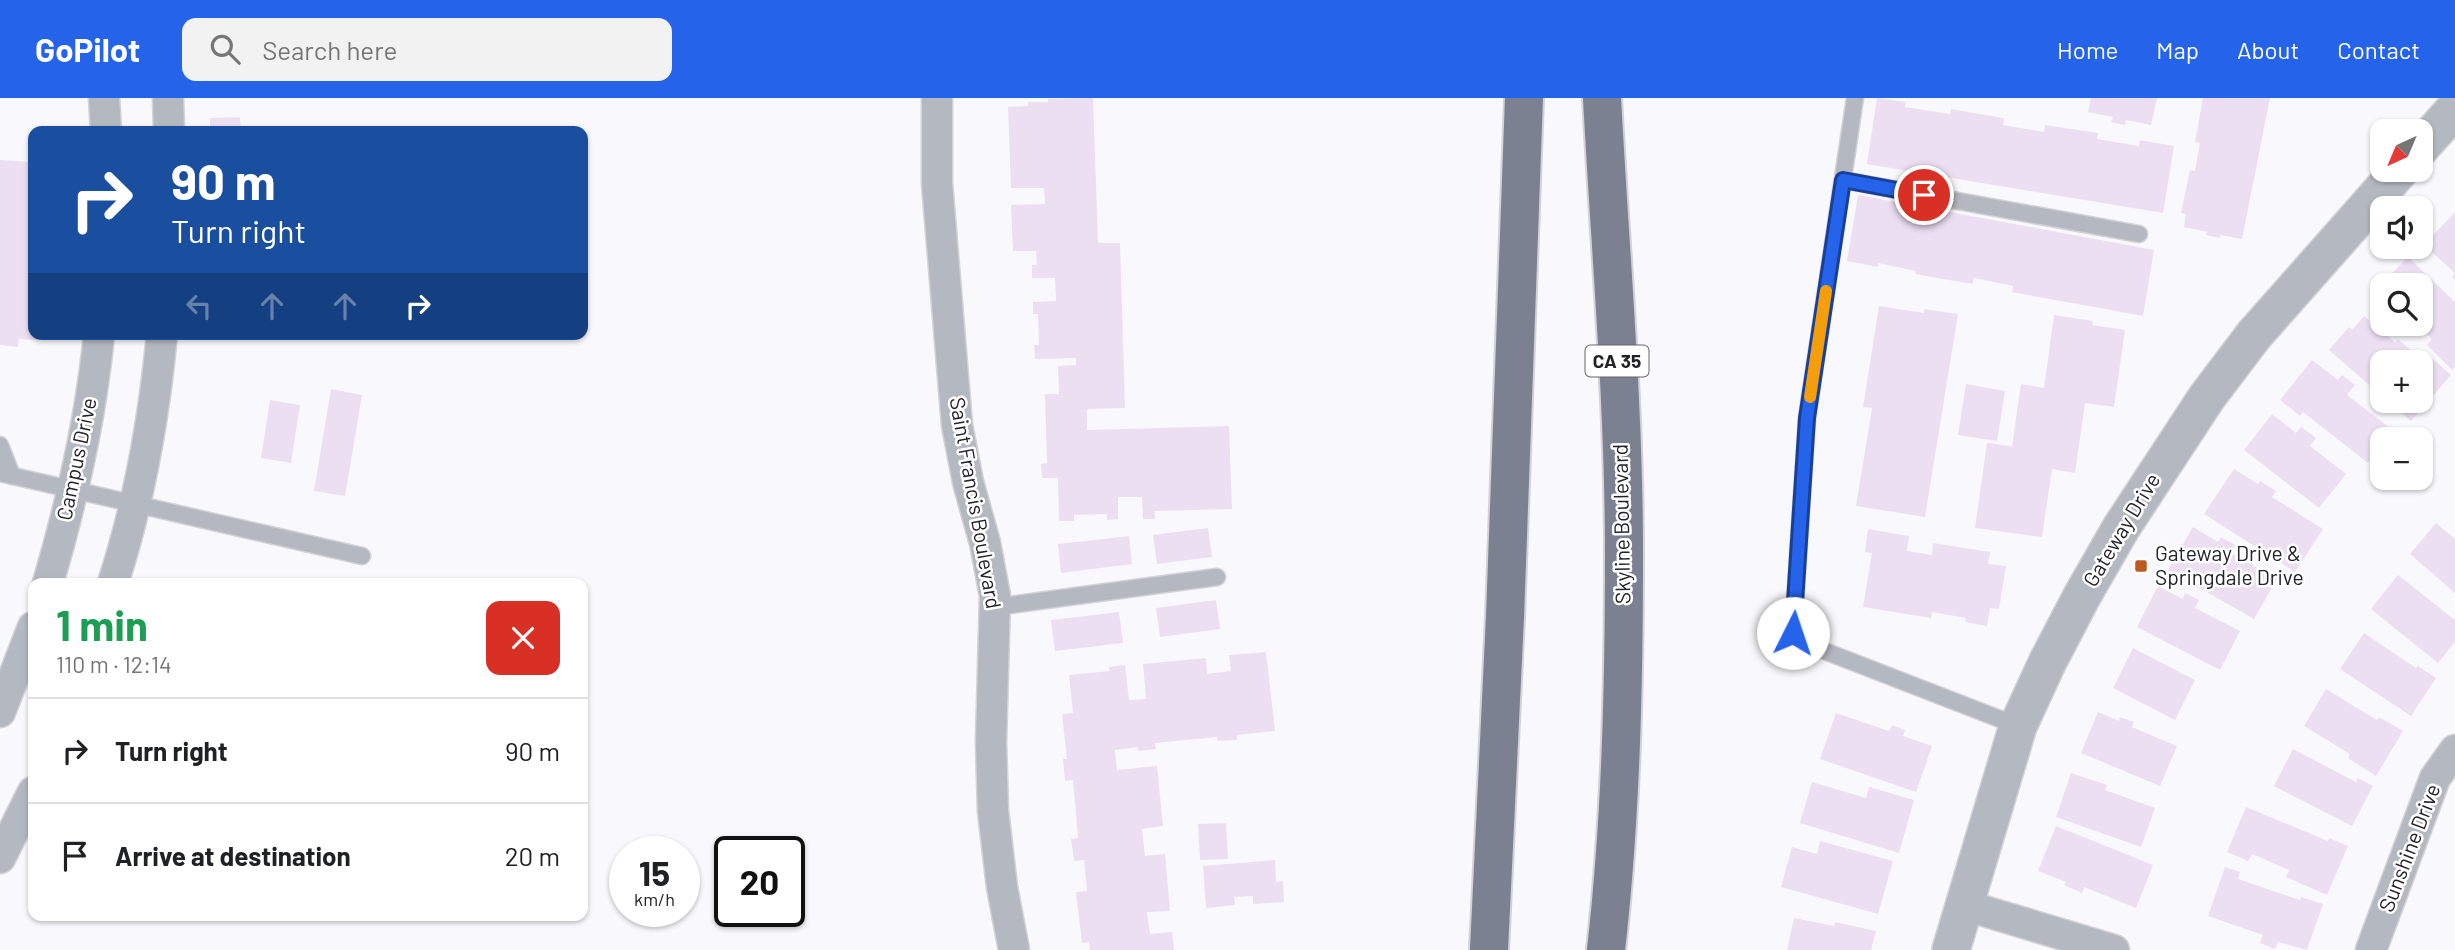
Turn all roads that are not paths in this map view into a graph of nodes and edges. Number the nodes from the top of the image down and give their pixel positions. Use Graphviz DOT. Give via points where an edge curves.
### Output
graph roads {
  1 [pos="104,98"];
  2 [pos="168,98"];
  3 [pos="937,98"];
  4 [pos="1524,98"];
  5 [pos="1602,98"];
  6 [pos="1855,98"];
  7 [pos="2455,109"];
  8 [pos="106,126"];
  9 [pos="169,126"];
  10 [pos="2433,134"];
  11 [pos="1843,180"];
  12 [pos="2389,182"];
  13 [pos="2139,234"];
  14 [pos="98,340"];
  15 [pos="161,340"];
  16 [pos="0,445"];
  17 [pos="6,475"];
  18 [pos="73,490"];
  19 [pos="135,504"];
  20 [pos="362,556"];
  21 [pos="1217,577"];
  22 [pos="49,578"];
  23 [pos="114,578"];
  24 [pos="995,607"];
  25 [pos="28,640"];
  26 [pos="0,712"];
  27 [pos="2018,726"];
  28 [pos="2455,750"];
  29 [pos="28,802"];
  30 [pos="0,858"];
  31 [pos="1964,905"];
  32 [pos="1014,950"];
  33 [pos="1489,950"];
  34 [pos="1606,950"];
  35 [pos="1951,950"];
  36 [pos="2114,950"];
  37 [pos="2371,950"];
  1 -- 8 [label="street"];
  2 -- 9 [label="street"];
  3 -- 24 [label="street, Saint Francis Boulevard" via="937,183 957,425"];
  4 -- 33 [label="main road"];
  5 -- 34 [label="main road, Skyline Boulevard / CA 35" via="1624,552 1621,761"];
  6 -- 11 [label="lane"];
  7 -- 10 [label="street"];
  11 -- 13 [label="lane"];
  11 -- 27 [label="lane" via="1807,418 1793,633 1809,645"];
  12 -- 27 [label="street, Gateway Drive" via="2262,324 2207,397 2087,586"];
  14 -- 18 [label="street, Campus Drive"];
  15 -- 19 [label="street"];
  16 -- 17 [label="lane"];
  17 -- 18 [label="lane"];
  18 -- 19 [label="lane"];
  18 -- 22 [label="street, Campus Drive"];
  19 -- 20 [label="lane"];
  19 -- 23 [label="street"];
  21 -- 24 [label="lane"];
  24 -- 32 [label="street, Saint Francis Boulevard" via="993,811"];
  25 -- 26 [label="street"];
  27 -- 31 [label="street, Gateway Drive"];
  28 -- 37 [label="street, Sunshine Drive" via="2435,778"];
  29 -- 30 [label="street"];
  31 -- 35 [label="street, Gateway Drive"];
  31 -- 36 [label="street"];
}
